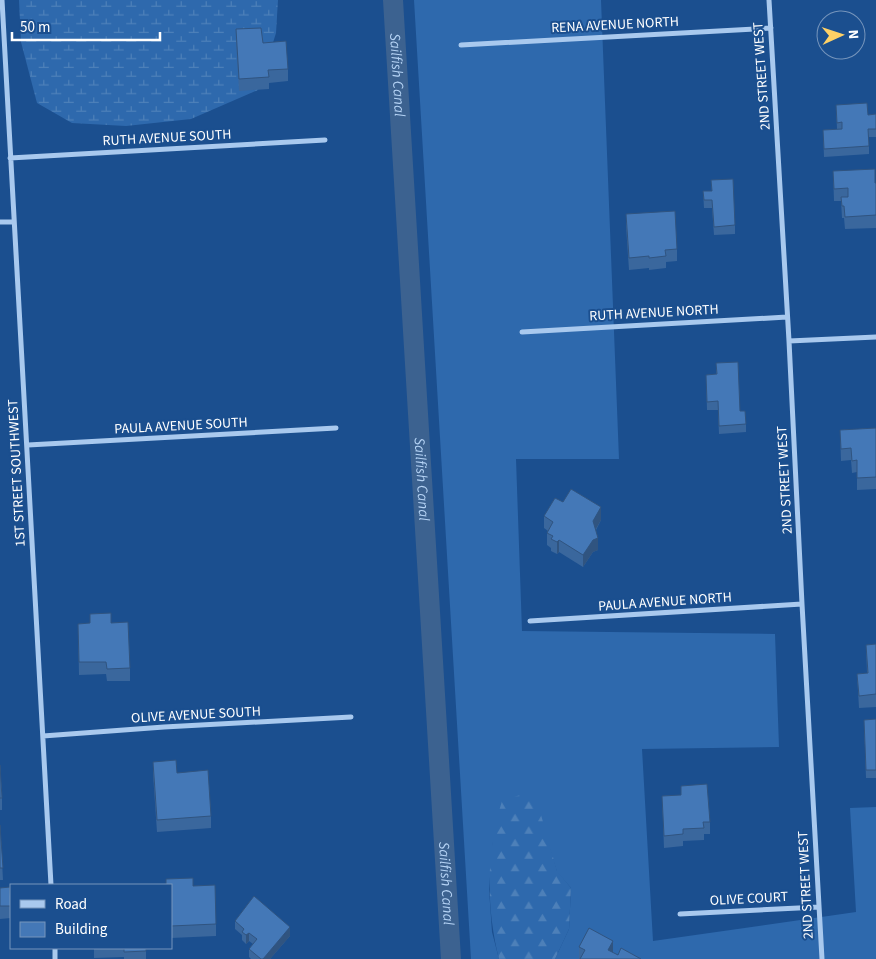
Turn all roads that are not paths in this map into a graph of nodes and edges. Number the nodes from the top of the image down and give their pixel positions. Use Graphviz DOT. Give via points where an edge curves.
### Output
graph roads {
  1 [pos="2,0"];
  2 [pos="769,0"];
  3 [pos="770,28"];
  4 [pos="461,45"];
  5 [pos="325,140"];
  6 [pos="10,158"];
  7 [pos="0,222"];
  8 [pos="13,222"];
  9 [pos="787,317"];
  10 [pos="522,332"];
  11 [pos="876,337"];
  12 [pos="789,341"];
  13 [pos="336,428"];
  14 [pos="28,445"];
  15 [pos="802,604"];
  16 [pos="530,621"];
  17 [pos="351,717"];
  18 [pos="43,736"];
  19 [pos="51,884"];
  20 [pos="819,907"];
  21 [pos="680,914"];
  22 [pos="822,959"];
  1 -- 6 [label="street, 1ST STREET SOUTHWEST"];
  2 -- 3 [label="street, 2ND STREET WEST"];
  3 -- 4 [label="street, RENA AVENUE NORTH"];
  3 -- 9 [label="street, 2ND STREET WEST"];
  5 -- 6 [label="street, RUTH AVENUE SOUTH"];
  6 -- 8 [label="street, 1ST STREET SOUTHWEST"];
  7 -- 8 [label="street"];
  8 -- 14 [label="street, 1ST STREET SOUTHWEST"];
  9 -- 10 [label="street, RUTH AVENUE NORTH"];
  9 -- 12 [label="street, 2ND STREET WEST"];
  11 -- 12 [label="street"];
  12 -- 15 [label="street, 2ND STREET WEST"];
  13 -- 14 [label="street, PAULA AVENUE SOUTH"];
  14 -- 18 [label="street, 1ST STREET SOUTHWEST"];
  15 -- 16 [label="street, PAULA AVENUE NORTH"];
  15 -- 20 [label="street, 2ND STREET WEST"];
  17 -- 18 [label="street, OLIVE AVENUE SOUTH"];
  18 -- 19 [label="street, 1ST STREET SOUTHWEST"];
  20 -- 21 [label="street, OLIVE COURT"];
  20 -- 22 [label="street, 2ND STREET WEST"];
}
